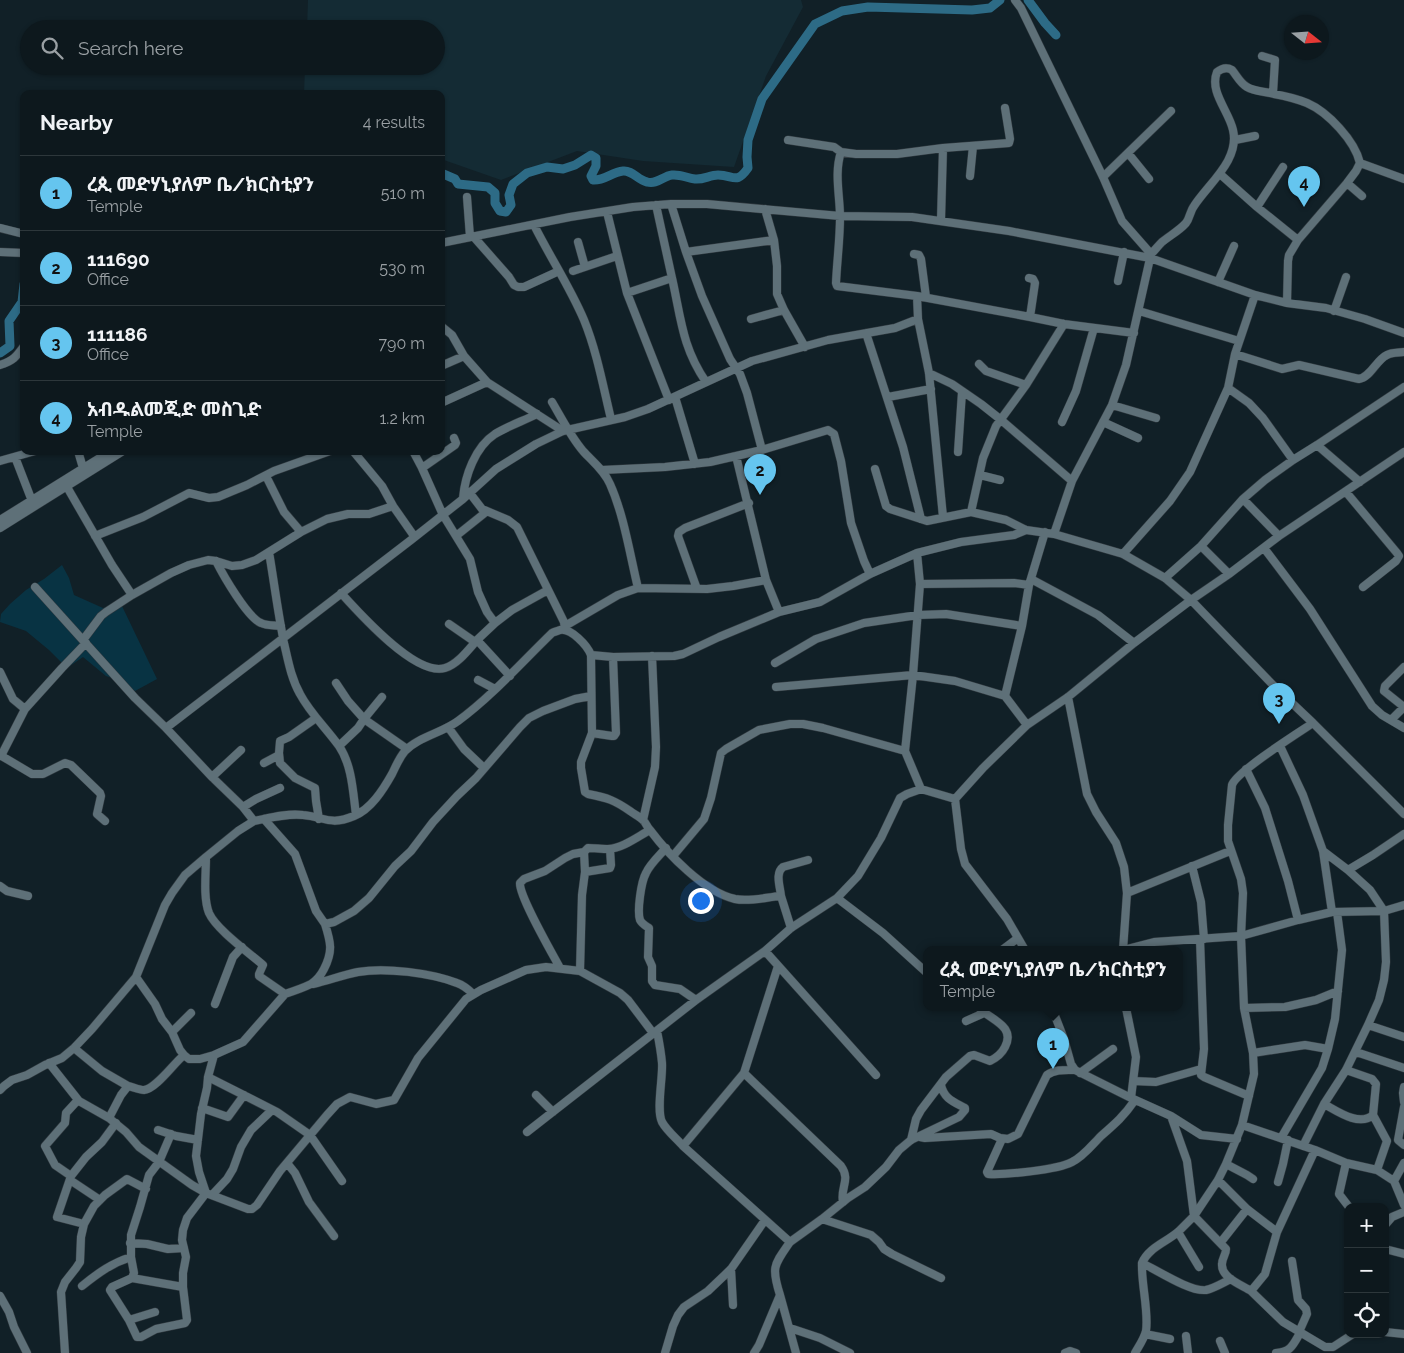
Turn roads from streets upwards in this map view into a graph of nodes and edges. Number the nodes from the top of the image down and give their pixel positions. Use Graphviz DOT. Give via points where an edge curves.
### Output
graph roads {
  1 [pos="1015,0"];
  2 [pos="1262,56"];
  3 [pos="1273,94"];
  4 [pos="1005,108"];
  5 [pos="1171,111"];
  6 [pos="1255,136"];
  7 [pos="788,140"];
  8 [pos="1235,140"];
  9 [pos="973,146"];
  10 [pos="943,148"];
  11 [pos="841,152"];
  12 [pos="1128,153"];
  13 [pos="1360,163"];
  14 [pos="1283,167"];
  15 [pos="1220,174"];
  16 [pos="970,176"];
  17 [pos="1103,177"];
  18 [pos="1149,179"];
  19 [pos="1404,179"];
  20 [pos="1347,183"];
  21 [pos="1362,196"];
  22 [pos="467,197"];
  23 [pos="671,204"];
  24 [pos="656,205"];
  25 [pos="1257,207"];
  26 [pos="765,209"];
  27 [pos="607,212"];
  28 [pos="840,216"];
  29 [pos="941,220"];
  30 [pos="534,225"];
  31 [pos="0,228"];
  32 [pos="20,233"];
  33 [pos="471,236"];
  34 [pos="774,240"];
  35 [pos="1298,240"];
  36 [pos="445,241"];
  37 [pos="578,242"];
  38 [pos="1234,246"];
  39 [pos="0,252"];
  40 [pos="686,252"];
  41 [pos="1124,252"];
  42 [pos="20,253"];
  43 [pos="914,254"];
  44 [pos="617,256"];
  45 [pos="1150,256"];
  46 [pos="585,267"];
  47 [pos="573,271"];
  48 [pos="559,272"];
  49 [pos="1346,276"];
  50 [pos="672,278"];
  51 [pos="1029,278"];
  52 [pos="1118,280"];
  53 [pos="1218,282"];
  54 [pos="627,293"];
  55 [pos="1255,295"];
  56 [pos="917,296"];
  57 [pos="926,298"];
  58 [pos="1287,303"];
  59 [pos="784,310"];
  60 [pos="1139,311"];
  61 [pos="1334,311"];
  62 [pos="1030,316"];
  63 [pos="751,319"];
  64 [pos="918,319"];
  65 [pos="1064,324"];
  66 [pos="1094,328"];
  67 [pos="445,329"];
  68 [pos="1404,332"];
  69 [pos="866,333"];
  70 [pos="1134,333"];
  71 [pos="1239,341"];
  72 [pos="805,347"];
  73 [pos="20,351"];
  74 [pos="1404,352"];
  75 [pos="1235,354"];
  76 [pos="464,356"];
  77 [pos="445,364"];
  78 [pos="979,364"];
  79 [pos="0,365"];
  80 [pos="736,369"];
  81 [pos="929,373"];
  82 [pos="487,382"];
  83 [pos="706,382"];
  84 [pos="1026,385"];
  85 [pos="1404,387"];
  86 [pos="1228,388"];
  87 [pos="931,389"];
  88 [pos="962,392"];
  89 [pos="672,398"];
  90 [pos="888,398"];
  91 [pos="445,401"];
  92 [pos="552,402"];
  93 [pos="1112,405"];
  94 [pos="537,414"];
  95 [pos="1156,418"];
  96 [pos="611,419"];
  97 [pos="1000,419"];
  98 [pos="1062,422"];
  99 [pos="1103,422"];
  100 [pos="566,430"];
  101 [pos="454,438"];
  102 [pos="1138,438"];
  103 [pos="1317,445"];
  104 [pos="762,450"];
  105 [pos="445,452"];
  106 [pos="958,452"];
  107 [pos="1404,452"];
  108 [pos="22,455"];
  109 [pos="79,455"];
  110 [pos="104,455"];
  111 [pos="117,455"];
  112 [pos="319,455"];
  113 [pos="356,455"];
  114 [pos="414,455"];
  115 [pos="441,455"];
  116 [pos="736,456"];
  117 [pos="15,457"];
  118 [pos="1293,460"];
  119 [pos="0,462"];
  120 [pos="694,464"];
  121 [pos="83,468"];
  122 [pos="422,468"];
  123 [pos="875,469"];
  124 [pos="602,470"];
  125 [pos="980,475"];
  126 [pos="266,476"];
  127 [pos="1000,480"];
  128 [pos="1072,481"];
  129 [pos="1360,482"];
  130 [pos="68,487"];
  131 [pos="469,492"];
  132 [pos="1346,492"];
  133 [pos="50,494"];
  134 [pos="462,499"];
  135 [pos="1243,499"];
  136 [pos="32,501"];
  137 [pos="748,503"];
  138 [pos="393,506"];
  139 [pos="486,512"];
  140 [pos="972,512"];
  141 [pos="443,515"];
  142 [pos="943,517"];
  143 [pos="921,519"];
  144 [pos="0,520"];
  145 [pos="0,528"];
  146 [pos="1026,530"];
  147 [pos="301,532"];
  148 [pos="1045,532"];
  149 [pos="1054,534"];
  150 [pos="95,536"];
  151 [pos="414,536"];
  152 [pos="456,536"];
  153 [pos="1280,536"];
  154 [pos="1201,546"];
  155 [pos="1264,548"];
  156 [pos="269,552"];
  157 [pos="917,553"];
  158 [pos="1123,554"];
  159 [pos="216,561"];
  160 [pos="870,574"];
  161 [pos="1229,574"];
  162 [pos="1165,578"];
  163 [pos="766,580"];
  164 [pos="1030,582"];
  165 [pos="920,584"];
  166 [pos="35,586"];
  167 [pos="1363,587"];
  168 [pos="638,588"];
  169 [pos="697,589"];
  170 [pos="548,590"];
  171 [pos="341,593"];
  172 [pos="132,595"];
  173 [pos="1191,600"];
  174 [pos="779,612"];
  175 [pos="918,615"];
  176 [pos="495,623"];
  177 [pos="449,624"];
  178 [pos="280,626"];
  179 [pos="1022,626"];
  180 [pos="565,629"];
  181 [pos="283,637"];
  182 [pos="85,641"];
  183 [pos="476,641"];
  184 [pos="1134,643"];
  185 [pos="591,655"];
  186 [pos="652,656"];
  187 [pos="613,657"];
  188 [pos="775,663"];
  189 [pos="1404,667"];
  190 [pos="0,672"];
  191 [pos="913,675"];
  192 [pos="510,676"];
  193 [pos="478,680"];
  194 [pos="336,683"];
  195 [pos="776,687"];
  196 [pos="495,689"];
  197 [pos="591,696"];
  198 [pos="1005,696"];
  199 [pos="1068,696"];
  200 [pos="382,697"];
  201 [pos="1404,707"];
  202 [pos="25,709"];
  203 [pos="316,718"];
  204 [pos="364,719"];
  205 [pos="1392,720"];
  206 [pos="1313,723"];
  207 [pos="1027,725"];
  208 [pos="448,727"];
  209 [pos="166,728"];
  210 [pos="1404,728"];
  211 [pos="592,733"];
  212 [pos="339,746"];
  213 [pos="1280,746"];
  214 [pos="407,749"];
  215 [pos="241,750"];
  216 [pos="905,751"];
  217 [pos="279,755"];
  218 [pos="1,756"];
  219 [pos="264,763"];
  220 [pos="484,768"];
  221 [pos="1246,769"];
  222 [pos="212,777"];
  223 [pos="280,788"];
  224 [pos="921,789"];
  225 [pos="955,799"];
  226 [pos="243,807"];
  227 [pos="1402,809"];
  228 [pos="356,815"];
  229 [pos="318,818"];
  230 [pos="264,819"];
  231 [pos="643,820"];
  232 [pos="105,821"];
  233 [pos="254,821"];
  234 [pos="650,830"];
  235 [pos="1404,834"];
  236 [pos="666,848"];
  237 [pos="610,849"];
  238 [pos="1230,851"];
  239 [pos="1324,851"];
  240 [pos="584,852"];
  241 [pos="673,856"];
  242 [pos="206,857"];
  243 [pos="808,860"];
  244 [pos="1192,866"];
  245 [pos="1348,870"];
  246 [pos="585,872"];
  247 [pos="0,886"];
  248 [pos="1127,893"];
  249 [pos="28,896"];
  250 [pos="781,896"];
  251 [pos="836,898"];
  252 [pos="1404,905"];
  253 [pos="1384,911"];
  254 [pos="1334,912"];
  255 [pos="1298,920"];
  256 [pos="325,924"];
  257 [pos="791,928"];
  258 [pos="1242,936"];
  259 [pos="1018,938"];
  260 [pos="1202,939"];
  261 [pos="1007,946"];
  262 [pos="1023,946"];
  263 [pos="1123,946"];
  264 [pos="1138,946"];
  265 [pos="242,947"];
  266 [pos="765,951"];
  267 [pos="778,966"];
  268 [pos="560,968"];
  269 [pos="923,969"];
  270 [pos="580,971"];
  271 [pos="136,978"];
  272 [pos="311,984"];
  273 [pos="1338,992"];
  274 [pos="286,994"];
  275 [pos="473,994"];
  276 [pos="696,1000"];
  277 [pos="215,1004"];
  278 [pos="1244,1008"];
  279 [pos="982,1011"];
  280 [pos="1053,1011"];
  281 [pos="1127,1011"];
  282 [pos="190,1013"];
  283 [pos="966,1021"];
  284 [pos="1368,1025"];
  285 [pos="172,1032"];
  286 [pos="655,1032"];
  287 [pos="1404,1037"];
  288 [pos="74,1048"];
  289 [pos="1113,1049"];
  290 [pos="1328,1049"];
  291 [pos="1356,1052"];
  292 [pos="1253,1053"];
  293 [pos="184,1055"];
  294 [pos="214,1055"];
  295 [pos="49,1063"];
  296 [pos="1404,1068"];
  297 [pos="1201,1069"];
  298 [pos="1346,1070"];
  299 [pos="1077,1071"];
  300 [pos="744,1073"];
  301 [pos="876,1075"];
  302 [pos="208,1076"];
  303 [pos="1133,1081"];
  304 [pos="941,1085"];
  305 [pos="128,1086"];
  306 [pos="1404,1087"];
  307 [pos="0,1090"];
  308 [pos="244,1095"];
  309 [pos="536,1095"];
  310 [pos="1249,1096"];
  311 [pos="1133,1099"];
  312 [pos="78,1100"];
  313 [pos="1404,1102"];
  314 [pos="1324,1104"];
  315 [pos="1404,1107"];
  316 [pos="202,1108"];
  317 [pos="272,1110"];
  318 [pos="553,1112"];
  319 [pos="1373,1115"];
  320 [pos="1171,1116"];
  321 [pos="109,1118"];
  322 [pos="116,1124"];
  323 [pos="1242,1125"];
  324 [pos="158,1130"];
  325 [pos="527,1132"];
  326 [pos="171,1134"];
  327 [pos="310,1135"];
  328 [pos="914,1138"];
  329 [pos="1002,1139"];
  330 [pos="1237,1139"];
  331 [pos="1285,1139"];
  332 [pos="198,1140"];
  333 [pos="1404,1145"];
  334 [pos="683,1146"];
  335 [pos="1303,1146"];
  336 [pos="1315,1150"];
  337 [pos="159,1162"];
  338 [pos="287,1163"];
  339 [pos="1346,1163"];
  340 [pos="1404,1163"];
  341 [pos="1226,1164"];
  342 [pos="1377,1170"];
  343 [pos="71,1178"];
  344 [pos="1253,1179"];
  345 [pos="1218,1180"];
  346 [pos="342,1181"];
  347 [pos="1394,1181"];
  348 [pos="1278,1182"];
  349 [pos="146,1189"];
  350 [pos="209,1194"];
  351 [pos="100,1200"];
  352 [pos="843,1202"];
  353 [pos="1346,1203"];
  354 [pos="1404,1205"];
  355 [pos="1247,1209"];
  356 [pos="1404,1212"];
  357 [pos="1194,1216"];
  358 [pos="822,1219"];
  359 [pos="766,1220"];
  360 [pos="1389,1220"];
  361 [pos="84,1224"];
  362 [pos="1178,1232"];
  363 [pos="1277,1232"];
  364 [pos="334,1236"];
  365 [pos="790,1242"];
  366 [pos="1220,1242"];
  367 [pos="130,1243"];
  368 [pos="184,1248"];
  369 [pos="1389,1250"];
  370 [pos="1404,1254"];
  371 [pos="131,1257"];
  372 [pos="1292,1261"];
  373 [pos="1142,1263"];
  374 [pos="1198,1267"];
  375 [pos="731,1269"];
  376 [pos="132,1278"];
  377 [pos="941,1278"];
  378 [pos="1231,1279"];
  379 [pos="82,1286"];
  380 [pos="183,1287"];
  381 [pos="1251,1291"];
  382 [pos="780,1295"];
  383 [pos="0,1296"];
  384 [pos="734,1305"];
  385 [pos="155,1312"];
  386 [pos="129,1320"];
  387 [pos="790,1328"];
  388 [pos="1389,1332"];
  389 [pos="1299,1333"];
  390 [pos="1145,1334"];
  391 [pos="1404,1334"];
  392 [pos="1186,1336"];
  393 [pos="1346,1338"];
  394 [pos="1170,1339"];
  395 [pos="1220,1340"];
  396 [pos="27,1353"];
  397 [pos="65,1353"];
  398 [pos="666,1353"];
  399 [pos="754,1353"];
  400 [pos="796,1353"];
  401 [pos="850,1353"];
  402 [pos="1065,1353"];
  403 [pos="1076,1353"];
  404 [pos="1136,1353"];
  405 [pos="1188,1353"];
  406 [pos="1225,1353"];
  407 [pos="1276,1353"];
  408 [pos="1283,1353"];
  1 -- 17 [label="street"];
  2 -- 3 [label="street" via="1275,60"];
  3 -- 8 [label="street" via="1243,84 1230,68 1217,72 1221,104 1231,122"];
  3 -- 13 [label="street" via="1308,104 1324,113 1354,147"];
  4 -- 9 [label="street" via="1009,143"];
  5 -- 12 [label="street"];
  6 -- 8 [label="street"];
  7 -- 11 [label="street" via="834,147"];
  8 -- 15 [label="street"];
  9 -- 10 [label="street"];
  9 -- 16 [label="street"];
  10 -- 11 [label="street" via="897,154"];
  10 -- 29 [label="street"];
  11 -- 28 [label="street" via="838,159"];
  12 -- 17 [label="street"];
  12 -- 18 [label="street"];
  13 -- 19 [label="street"];
  13 -- 20 [label="street"];
  14 -- 25 [label="street"];
  15 -- 25 [label="street"];
  15 -- 45 [label="street" via="1194,206 1187,222 1160,243"];
  17 -- 45 [label="street" via="1122,222"];
  20 -- 21 [label="street"];
  20 -- 35 [label="street"];
  22 -- 33 [label="street"];
  23 -- 24 [label="street"];
  23 -- 26 [label="street"];
  23 -- 40 [label="street"];
  24 -- 27 [label="street"];
  24 -- 50 [label="street"];
  25 -- 35 [label="street"];
  26 -- 28 [label="street"];
  26 -- 34 [label="street"];
  27 -- 30 [label="street"];
  27 -- 44 [label="street"];
  28 -- 29 [label="street"];
  28 -- 56 [label="street" via="837,286"];
  29 -- 41 [label="street"];
  30 -- 33 [label="street"];
  30 -- 48 [label="street"];
  31 -- 32 [label="street"];
  33 -- 36 [label="street"];
  33 -- 48 [label="street" via="518,287"];
  34 -- 40 [label="street"];
  34 -- 59 [label="street" via="777,294"];
  35 -- 58 [label="street" via="1289,255"];
  37 -- 46 [label="street"];
  38 -- 53 [label="street"];
  39 -- 42 [label="street"];
  40 -- 80 [label="street" via="702,296"];
  41 -- 45 [label="street"];
  41 -- 52 [label="street"];
  43 -- 57 [label="street" via="921,259"];
  44 -- 46 [label="street"];
  44 -- 54 [label="street"];
  45 -- 53 [label="street"];
  45 -- 60 [label="street"];
  46 -- 47 [label="street"];
  48 -- 96 [label="street" via="572,294 592,343"];
  49 -- 61 [label="street"];
  50 -- 54 [label="street"];
  50 -- 83 [label="street" via="686,343"];
  51 -- 62 [label="street" via="1035,282"];
  53 -- 55 [label="street"];
  54 -- 89 [label="street"];
  55 -- 58 [label="street"];
  55 -- 71 [label="street"];
  56 -- 57 [label="street"];
  56 -- 64 [label="street"];
  57 -- 62 [label="street"];
  58 -- 61 [label="street"];
  59 -- 63 [label="street"];
  59 -- 72 [label="street"];
  60 -- 70 [label="street"];
  60 -- 71 [label="street"];
  61 -- 68 [label="street"];
  62 -- 65 [label="street"];
  64 -- 69 [label="street" via="895,328"];
  64 -- 81 [label="street"];
  65 -- 66 [label="street"];
  65 -- 84 [label="street"];
  66 -- 70 [label="street"];
  66 -- 98 [label="street" via="1076,391"];
  67 -- 76 [label="street"];
  69 -- 72 [label="street"];
  69 -- 90 [label="street"];
  70 -- 93 [label="street"];
  71 -- 75 [label="street"];
  72 -- 80 [label="street" via="752,361"];
  73 -- 79 [label="street" via="15,358"];
  74 -- 75 [label="street" via="1388,354 1366,377 1359,379 1299,365 1282,369"];
  75 -- 86 [label="street"];
  76 -- 77 [label="street"];
  76 -- 82 [label="street"];
  78 -- 84 [label="street" via="986,371"];
  80 -- 83 [label="street"];
  80 -- 104 [label="street" via="747,393"];
  81 -- 87 [label="street"];
  81 -- 88 [label="street"];
  82 -- 91 [label="street"];
  82 -- 94 [label="street"];
  83 -- 89 [label="street"];
  84 -- 97 [label="street"];
  85 -- 103 [label="street"];
  86 -- 118 [label="street" via="1263,418"];
  86 -- 158 [label="street" via="1190,472 1170,501"];
  87 -- 90 [label="street"];
  87 -- 142 [label="street"];
  88 -- 97 [label="street"];
  88 -- 106 [label="street"];
  89 -- 96 [label="street" via="648,409"];
  89 -- 120 [label="street"];
  90 -- 143 [label="street"];
  92 -- 100 [label="street"];
  93 -- 95 [label="street"];
  93 -- 99 [label="street"];
  94 -- 100 [label="street"];
  94 -- 134 [label="street" via="493,435 482,446 468,474"];
  96 -- 100 [label="street"];
  97 -- 125 [label="street" via="983,458"];
  97 -- 128 [label="street"];
  99 -- 102 [label="street"];
  99 -- 128 [label="street"];
  100 -- 124 [label="street"];
  100 -- 131 [label="street" via="496,469"];
  101 -- 105 [label="street" via="455,445"];
  103 -- 118 [label="street"];
  103 -- 129 [label="street"];
  104 -- 116 [label="street"];
  104 -- 160 [label="street" via="825,431 830,430 834,434 851,523"];
  107 -- 129 [label="street"];
  108 -- 117 [label="street"];
  109 -- 121 [label="street"];
  110 -- 121 [label="street"];
  111 -- 130 [label="street"];
  112 -- 126 [label="street"];
  113 -- 138 [label="street" via="382,486"];
  114 -- 122 [label="street"];
  115 -- 122 [label="street"];
  116 -- 120 [label="street"];
  116 -- 137 [label="street"];
  117 -- 119 [label="street"];
  117 -- 136 [label="street"];
  118 -- 135 [label="street"];
  120 -- 124 [label="street"];
  121 -- 133 [label="street"];
  122 -- 141 [label="street"];
  123 -- 143 [label="street" via="888,508"];
  124 -- 168 [label="street" via="616,498"];
  125 -- 127 [label="street"];
  125 -- 140 [label="street"];
  126 -- 147 [label="street" via="284,512"];
  126 -- 150 [label="street" via="218,497 190,493"];
  128 -- 149 [label="street"];
  129 -- 132 [label="street"];
  130 -- 133 [label="street"];
  130 -- 150 [label="street"];
  131 -- 134 [label="street"];
  131 -- 139 [label="street"];
  132 -- 153 [label="street"];
  132 -- 167 [label="street" via="1399,556 1396,562"];
  133 -- 136 [label="street"];
  133 -- 145 [label="street"];
  134 -- 141 [label="street"];
  135 -- 153 [label="street"];
  135 -- 154 [label="street"];
  136 -- 144 [label="street"];
  137 -- 163 [label="street"];
  137 -- 169 [label="street" via="679,532"];
  138 -- 147 [label="street" via="369,514 337,516"];
  138 -- 151 [label="street"];
  139 -- 152 [label="street"];
  139 -- 170 [label="street" via="517,526"];
  140 -- 142 [label="street"];
  140 -- 146 [label="street" via="1006,520"];
  141 -- 151 [label="street"];
  141 -- 152 [label="street"];
  142 -- 143 [label="street" via="927,521"];
  146 -- 148 [label="street"];
  146 -- 157 [label="street" via="1014,536 962,542"];
  147 -- 156 [label="street"];
  148 -- 149 [label="street"];
  148 -- 164 [label="street"];
  149 -- 158 [label="street"];
  150 -- 172 [label="street"];
  151 -- 171 [label="street"];
  152 -- 176 [label="street" via="470,560 486,612"];
  153 -- 155 [label="street"];
  154 -- 161 [label="street"];
  154 -- 162 [label="street"];
  155 -- 161 [label="street"];
  155 -- 205 [label="street" via="1310,609 1372,706"];
  156 -- 159 [label="street" via="242,565 227,566"];
  156 -- 178 [label="street"];
  157 -- 160 [label="street"];
  157 -- 165 [label="street"];
  158 -- 162 [label="street"];
  159 -- 172 [label="street" via="208,560 171,573"];
  159 -- 178 [label="street" via="256,620"];
  160 -- 174 [label="street" via="820,602"];
  161 -- 173 [label="street"];
  162 -- 173 [label="street"];
  163 -- 169 [label="street"];
  163 -- 174 [label="street"];
  164 -- 165 [label="street"];
  164 -- 179 [label="street"];
  164 -- 184 [label="street" via="1098,615"];
  165 -- 175 [label="street"];
  166 -- 182 [label="street"];
  168 -- 169 [label="street"];
  168 -- 180 [label="street" via="618,595"];
  170 -- 176 [label="street"];
  170 -- 180 [label="street"];
  171 -- 181 [label="street"];
  171 -- 183 [label="street" via="384,636 409,656 432,668 447,668"];
  172 -- 182 [label="street" via="101,616"];
  173 -- 184 [label="street"];
  173 -- 206 [label="street"];
  174 -- 186 [label="street" via="683,654"];
  175 -- 179 [label="street" via="946,614"];
  175 -- 188 [label="street" via="864,623 816,639"];
  175 -- 191 [label="street"];
  176 -- 183 [label="street"];
  177 -- 183 [label="street"];
  178 -- 181 [label="street"];
  179 -- 198 [label="street"];
  180 -- 185 [label="street" via="589,649"];
  180 -- 192 [label="street" via="552,633"];
  181 -- 203 [label="street" via="290,671"];
  181 -- 209 [label="street"];
  182 -- 202 [label="street"];
  182 -- 209 [label="street"];
  183 -- 192 [label="street"];
  184 -- 199 [label="street"];
  185 -- 187 [label="street"];
  185 -- 197 [label="street"];
  186 -- 187 [label="street"];
  186 -- 231 [label="street" via="655,767"];
  187 -- 211 [label="street" via="616,733 612,736"];
  189 -- 201 [label="street" via="1384,689"];
  190 -- 202 [label="street" via="13,699"];
  191 -- 195 [label="street"];
  191 -- 198 [label="street" via="955,681"];
  191 -- 216 [label="street"];
  192 -- 196 [label="street"];
  193 -- 196 [label="street"];
  194 -- 204 [label="street"];
  196 -- 208 [label="street"];
  197 -- 211 [label="street"];
  197 -- 220 [label="street" via="529,718"];
  198 -- 207 [label="street"];
  199 -- 207 [label="street"];
  199 -- 248 [label="street" via="1087,794 1116,843 1124,867"];
  200 -- 204 [label="street"];
  201 -- 205 [label="street"];
  202 -- 218 [label="street"];
  203 -- 212 [label="street"];
  203 -- 217 [label="street" via="280,741"];
  204 -- 212 [label="street"];
  204 -- 214 [label="street"];
  205 -- 210 [label="street"];
  206 -- 213 [label="street"];
  206 -- 227 [label="street"];
  207 -- 225 [label="street"];
  208 -- 214 [label="street"];
  208 -- 220 [label="street"];
  209 -- 222 [label="street"];
  211 -- 231 [label="street" via="582,762 585,792 611,799"];
  212 -- 228 [label="street" via="350,775"];
  213 -- 221 [label="street"];
  213 -- 239 [label="street"];
  214 -- 228 [label="street" via="370,805"];
  215 -- 222 [label="street"];
  216 -- 224 [label="street"];
  216 -- 241 [label="street" via="803,724 759,730 721,753 704,819"];
  217 -- 219 [label="street"];
  217 -- 229 [label="street" via="280,763 293,776 315,788"];
  218 -- 232 [label="street" via="32,774 43,774 65,763 71,765 100,792 97,814"];
  220 -- 256 [label="street" via="369,898 354,911"];
  221 -- 238 [label="street" via="1232,785 1228,833"];
  221 -- 255 [label="street" via="1265,808"];
  222 -- 226 [label="street"];
  223 -- 226 [label="street"];
  224 -- 225 [label="street"];
  224 -- 251 [label="street" via="900,798 858,876"];
  225 -- 259 [label="street" via="960,849 965,864 997,904"];
  226 -- 233 [label="street"];
  228 -- 229 [label="street" via="330,821"];
  229 -- 230 [label="street" via="290,815"];
  230 -- 233 [label="street"];
  230 -- 256 [label="street" via="295,854 316,911"];
  231 -- 234 [label="street"];
  233 -- 242 [label="street"];
  234 -- 236 [label="street"];
  234 -- 237 [label="street"];
  235 -- 245 [label="street"];
  236 -- 241 [label="street"];
  236 -- 276 [label="street" via="646,873 641,886 640,920 649,928 648,957 653,983 680,989"];
  237 -- 240 [label="street" via="588,848"];
  237 -- 246 [label="street" via="610,868"];
  238 -- 244 [label="street"];
  238 -- 258 [label="street" via="1243,893"];
  239 -- 245 [label="street"];
  239 -- 254 [label="street"];
  240 -- 246 [label="street"];
  240 -- 268 [label="street" via="573,854 520,883 529,908"];
  241 -- 250 [label="street" via="706,885 735,899"];
  242 -- 265 [label="street" via="208,912 216,924"];
  242 -- 271 [label="street" via="185,875 165,905"];
  243 -- 250 [label="street" via="780,869"];
  244 -- 248 [label="street"];
  244 -- 260 [label="street" via="1201,902"];
  245 -- 253 [label="street" via="1370,890"];
  246 -- 270 [label="street"];
  247 -- 249 [label="street"];
  248 -- 263 [label="street"];
  250 -- 257 [label="street"];
  251 -- 257 [label="street"];
  251 -- 269 [label="street" via="883,933"];
  252 -- 253 [label="street"];
  253 -- 254 [label="street"];
  253 -- 284 [label="street" via="1384,980"];
  254 -- 255 [label="street"];
  254 -- 273 [label="street" via="1342,950"];
  255 -- 258 [label="street"];
  256 -- 272 [label="street" via="330,956 323,972"];
  257 -- 266 [label="street"];
  258 -- 260 [label="street"];
  258 -- 278 [label="street"];
  259 -- 261 [label="street"];
  259 -- 262 [label="street"];
  260 -- 264 [label="street"];
  260 -- 297 [label="street" via="1204,1049"];
  265 -- 274 [label="street" via="263,965 259,976"];
  265 -- 277 [label="street" via="233,957"];
  266 -- 267 [label="street"];
  266 -- 276 [label="street"];
  267 -- 300 [label="street"];
  267 -- 301 [label="street"];
  268 -- 270 [label="street"];
  268 -- 275 [label="street" via="526,970"];
  270 -- 286 [label="street" via="624,996"];
  271 -- 285 [label="street"];
  271 -- 288 [label="street"];
  272 -- 274 [label="street"];
  272 -- 275 [label="street" via="359,972 410,972 458,983"];
  273 -- 278 [label="street" via="1286,1007"];
  273 -- 290 [label="street"];
  274 -- 294 [label="street" via="243,1042"];
  275 -- 327 [label="street" via="418,1058 394,1100 376,1104 354,1097 346,1098"];
  276 -- 286 [label="street"];
  278 -- 292 [label="street"];
  279 -- 283 [label="street"];
  279 -- 304 [label="street" via="1006,1028 1005,1048 990,1060 970,1056"];
  280 -- 299 [label="street" via="1071,1064"];
  281 -- 303 [label="street" via="1136,1057"];
  282 -- 285 [label="street"];
  284 -- 287 [label="street"];
  284 -- 291 [label="street"];
  285 -- 293 [label="street"];
  286 -- 318 [label="street"];
  286 -- 334 [label="street" via="662,1063 661,1118"];
  288 -- 295 [label="street"];
  288 -- 305 [label="street" via="102,1071"];
  289 -- 299 [label="street"];
  290 -- 292 [label="street" via="1305,1045"];
  290 -- 331 [label="street" via="1322,1068"];
  291 -- 296 [label="street"];
  291 -- 298 [label="street"];
  292 -- 310 [label="street" via="1254,1074"];
  293 -- 294 [label="street" via="200,1059"];
  293 -- 305 [label="street" via="150,1088 143,1090"];
  294 -- 302 [label="street"];
  295 -- 307 [label="street" via="12,1080"];
  295 -- 312 [label="street"];
  297 -- 303 [label="street" via="1156,1082"];
  297 -- 310 [label="street" via="1204,1077"];
  298 -- 314 [label="street"];
  298 -- 319 [label="street" via="1375,1081"];
  299 -- 311 [label="street"];
  299 -- 329 [label="street" via="1056,1070 1048,1075 1018,1134"];
  300 -- 334 [label="street"];
  300 -- 352 [label="street" via="846,1172"];
  302 -- 308 [label="street"];
  302 -- 316 [label="street"];
  303 -- 311 [label="street"];
  304 -- 328 [label="street" via="917,1116"];
  304 -- 328 [label="street" via="948,1099 965,1108 965,1112"];
  305 -- 321 [label="street"];
  306 -- 313 [label="street"];
  308 -- 316 [label="street" via="228,1117"];
  308 -- 317 [label="street"];
  309 -- 318 [label="street"];
  310 -- 323 [label="street"];
  311 -- 320 [label="street"];
  311 -- 329 [label="street" via="1126,1114 1073,1162 1013,1173 988,1174"];
  312 -- 321 [label="street"];
  312 -- 343 [label="street" via="65,1114 65,1123 45,1146 55,1165"];
  314 -- 319 [label="street" via="1353,1118 1366,1120"];
  314 -- 335 [label="street"];
  315 -- 333 [label="street" via="1398,1140"];
  316 -- 332 [label="street"];
  317 -- 327 [label="street"];
  317 -- 350 [label="street" via="252,1130 227,1179"];
  318 -- 325 [label="street"];
  319 -- 342 [label="street" via="1387,1141"];
  320 -- 330 [label="street" via="1201,1135"];
  320 -- 357 [label="street" via="1187,1161"];
  321 -- 322 [label="street"];
  322 -- 337 [label="street"];
  322 -- 343 [label="street"];
  323 -- 330 [label="street"];
  323 -- 331 [label="street"];
  324 -- 326 [label="street"];
  326 -- 332 [label="street"];
  326 -- 337 [label="street"];
  327 -- 338 [label="street"];
  327 -- 346 [label="street"];
  328 -- 329 [label="street" via="991,1134"];
  328 -- 352 [label="street" via="865,1187"];
  330 -- 341 [label="street"];
  331 -- 335 [label="street"];
  331 -- 348 [label="street"];
  332 -- 350 [label="street" via="199,1172"];
  334 -- 359 [label="street"];
  335 -- 336 [label="street"];
  336 -- 339 [label="street"];
  336 -- 363 [label="street"];
  337 -- 349 [label="street" via="149,1175"];
  337 -- 350 [label="street"];
  338 -- 350 [label="street" via="252,1209"];
  338 -- 364 [label="street" via="309,1202"];
  339 -- 342 [label="street"];
  339 -- 353 [label="street" via="1339,1194"];
  340 -- 347 [label="street"];
  341 -- 344 [label="street"];
  341 -- 345 [label="street"];
  342 -- 347 [label="street"];
  343 -- 351 [label="street"];
  343 -- 361 [label="street" via="57,1216"];
  345 -- 355 [label="street"];
  345 -- 357 [label="street"];
  347 -- 354 [label="street"];
  349 -- 351 [label="street" via="127,1179"];
  349 -- 367 [label="street"];
  350 -- 368 [label="street" via="186,1218 182,1240"];
  351 -- 361 [label="street"];
  352 -- 358 [label="street"];
  355 -- 363 [label="street"];
  355 -- 366 [label="street"];
  356 -- 360 [label="street"];
  357 -- 362 [label="street"];
  357 -- 366 [label="street"];
  358 -- 365 [label="street"];
  358 -- 377 [label="street" via="871,1235 892,1254"];
  359 -- 365 [label="street"];
  359 -- 375 [label="street"];
  361 -- 397 [label="street" via="80,1262 61,1292"];
  362 -- 373 [label="street" via="1152,1249"];
  362 -- 374 [label="street"];
  363 -- 381 [label="street" via="1265,1274"];
  365 -- 382 [label="street" via="774,1271"];
  366 -- 378 [label="street" via="1226,1249 1222,1269"];
  367 -- 368 [label="street"];
  367 -- 371 [label="street"];
  368 -- 380 [label="street"];
  369 -- 370 [label="street"];
  371 -- 376 [label="street"];
  371 -- 379 [label="street" via="100,1271"];
  372 -- 389 [label="street" via="1298,1300 1307,1314"];
  373 -- 378 [label="street" via="1199,1290"];
  373 -- 390 [label="street"];
  375 -- 384 [label="street"];
  375 -- 398 [label="street" via="708,1291 684,1307 673,1326"];
  376 -- 380 [label="street"];
  376 -- 386 [label="street" via="110,1290"];
  378 -- 381 [label="street"];
  380 -- 386 [label="street" via="185,1322 156,1329 138,1338"];
  381 -- 389 [label="street" via="1282,1322"];
  382 -- 387 [label="street"];
  382 -- 399 [label="street"];
  383 -- 396 [label="street"];
  385 -- 386 [label="street"];
  387 -- 400 [label="street"];
  387 -- 401 [label="street"];
  388 -- 391 [label="street"];
  389 -- 393 [label="street" via="1329,1348"];
  389 -- 408 [label="street"];
  390 -- 394 [label="street"];
  390 -- 404 [label="street"];
  392 -- 405 [label="street"];
  395 -- 406 [label="street"];
  402 -- 403 [label="street"];
  407 -- 408 [label="street"];
}
